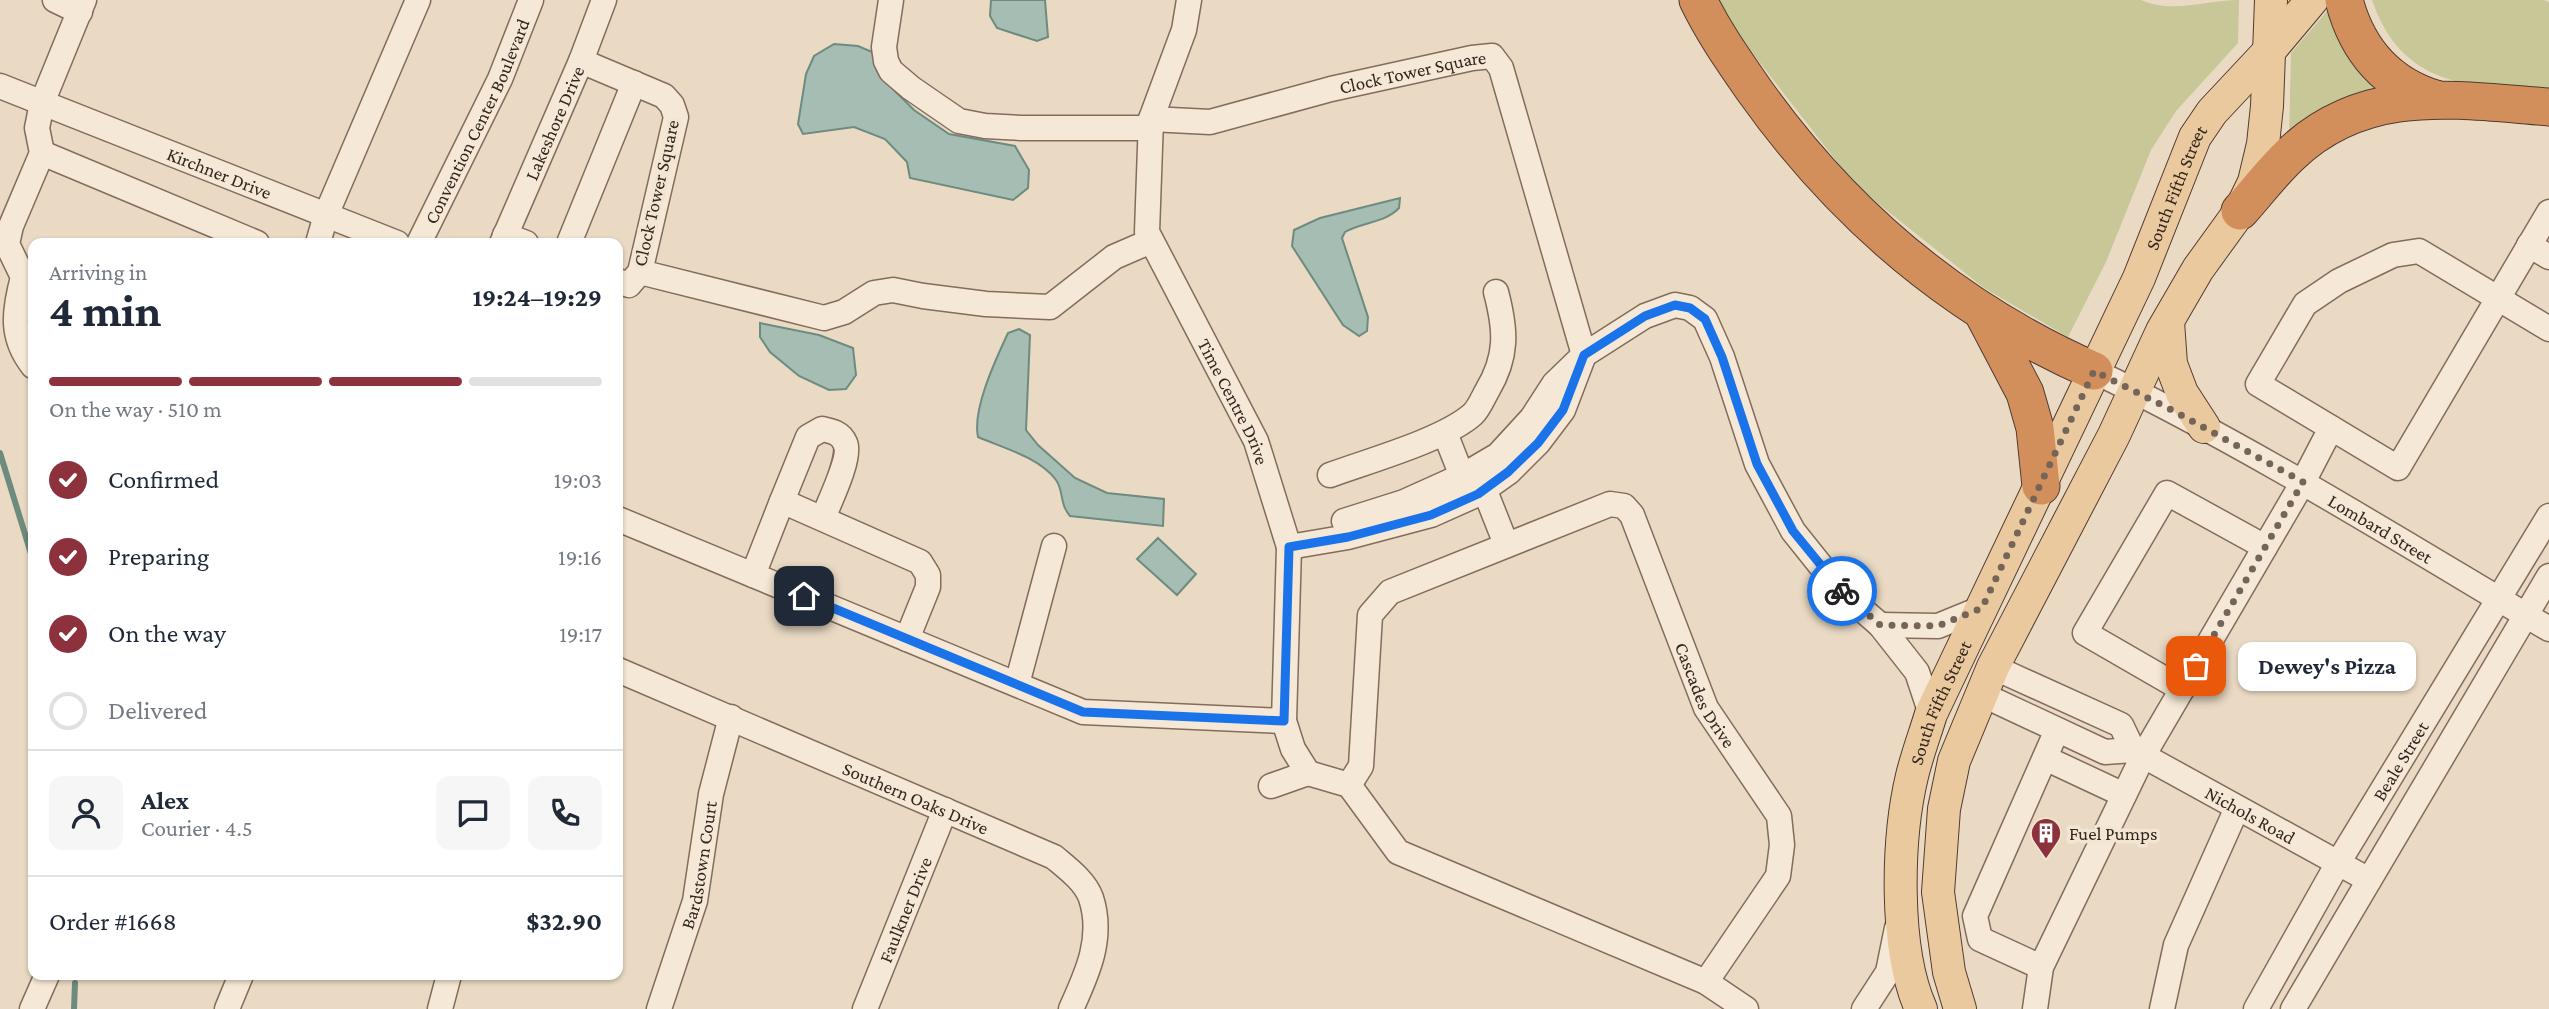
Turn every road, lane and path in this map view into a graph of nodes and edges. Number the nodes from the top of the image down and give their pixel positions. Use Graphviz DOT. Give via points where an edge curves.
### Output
graph roads {
  1 [pos="55,0"];
  2 [pos="418,0"];
  3 [pos="531,0"];
  4 [pos="604,0"];
  5 [pos="891,0"];
  6 [pos="1189,0"];
  7 [pos="1688,0"];
  8 [pos="2271,0"];
  9 [pos="2312,0"];
  10 [pos="2344,0"];
  11 [pos="82,6"];
  12 [pos="1706,16"];
  13 [pos="2270,50"];
  14 [pos="581,61"];
  15 [pos="634,83"];
  16 [pos="0,86"];
  17 [pos="2436,99"];
  18 [pos="42,103"];
  19 [pos="2549,107"];
  20 [pos="1151,123"];
  21 [pos="42,153"];
  22 [pos="2240,211"];
  23 [pos="2549,212"];
  24 [pos="326,215"];
  25 [pos="245,238"];
  26 [pos="319,238"];
  27 [pos="384,238"];
  28 [pos="421,238"];
  29 [pos="512,238"];
  30 [pos="571,238"];
  31 [pos="1151,241"];
  32 [pos="2539,251"];
  33 [pos="629,276"];
  34 [pos="1496,292"];
  35 [pos="2498,299"];
  36 [pos="1983,312"];
  37 [pos="2168,321"];
  38 [pos="2549,329"];
  39 [pos="1584,355"];
  40 [pos="28,360"];
  41 [pos="2094,371"];
  42 [pos="2136,391"];
  43 [pos="2204,427"];
  44 [pos="2331,428"];
  45 [pos="1445,433"];
  46 [pos="1330,475"];
  47 [pos="2303,482"];
  48 [pos="1471,484"];
  49 [pos="2041,486"];
  50 [pos="782,501"];
  51 [pos="2549,516"];
  52 [pos="823,518"];
  53 [pos="623,521"];
  54 [pos="1287,540"];
  55 [pos="1506,544"];
  56 [pos="1054,545"];
  57 [pos="2265,547"];
  58 [pos="753,575"];
  59 [pos="2549,576"];
  60 [pos="2499,599"];
  61 [pos="1982,608"];
  62 [pos="2526,615"];
  63 [pos="1880,625"];
  64 [pos="2549,629"];
  65 [pos="907,639"];
  66 [pos="623,672"];
  67 [pos="1987,681"];
  68 [pos="1017,684"];
  69 [pos="2182,689"];
  70 [pos="1931,714"];
  71 [pos="731,718"];
  72 [pos="1284,721"];
  73 [pos="2057,730"];
  74 [pos="2138,753"];
  75 [pos="2045,758"];
  76 [pos="1308,773"];
  77 [pos="1349,785"];
  78 [pos="1271,786"];
  79 [pos="2124,795"];
  80 [pos="2237,808"];
  81 [pos="945,810"];
  82 [pos="2338,863"];
  83 [pos="2369,880"];
  84 [pos="1902,904"];
  85 [pos="2041,967"];
  86 [pos="45,980"];
  87 [pos="239,980"];
  88 [pos="448,980"];
  89 [pos="1706,982"];
  90 [pos="32,1009"];
  91 [pos="226,1009"];
  92 [pos="440,1009"];
  93 [pos="659,1009"];
  94 [pos="865,1009"];
  95 [pos="1071,1009"];
  96 [pos="1746,1009"];
  97 [pos="1864,1009"];
  98 [pos="1921,1009"];
  99 [pos="1960,1009"];
  100 [pos="2035,1009"];
  101 [pos="2162,1009"];
  102 [pos="2256,1009"];
  103 [pos="2293,1009"];
  1 -- 11 [label="street"];
  2 -- 24 [label="street"];
  3 -- 28 [label="street, Convention Center Boulevard" via="500,79"];
  4 -- 14 [label="street, Lakeshore Drive"];
  5 -- 20 [label="street" via="884,47 891,71 960,121 1021,128"];
  6 -- 20 [label="street, Time Centre Drive" via="1184,30"];
  7 -- 12 [label="street"];
  8 -- 13 [label="main road, South Fifth Street"];
  9 -- 13 [label="main road, South Fifth Street"];
  10 -- 17 [label="highway" via="2361,45 2384,71 2411,92"];
  11 -- 18 [label="street"];
  12 -- 36 [label="highway" via="1775,120 1849,206 1913,263"];
  13 -- 22 [label="main road, South Fifth Street" via="2263,144 2254,182"];
  13 -- 41 [label="main road, South Fifth Street" via="2195,137 2153,246"];
  14 -- 15 [label="street, Clock Tower Square"];
  14 -- 29 [label="street, Lakeshore Drive"];
  15 -- 30 [label="street"];
  15 -- 33 [label="street, Clock Tower Square" via="664,96 676,117"];
  16 -- 18 [label="street, Kirchner Drive"];
  17 -- 19 [label="highway"];
  17 -- 22 [label="highway" via="2376,106 2345,117 2291,154"];
  18 -- 21 [label="street" via="37,128"];
  18 -- 24 [label="street, Kirchner Drive"];
  20 -- 31 [label="street, Time Centre Drive" via="1147,232"];
  20 -- 39 [label="street, Clock Tower Square" via="1210,122 1331,89 1492,56 1501,68"];
  21 -- 25 [label="street"];
  21 -- 40 [label="street" via="6,244 23,277 15,325"];
  22 -- 37 [label="main road, South Fifth Street"];
  23 -- 32 [label="street"];
  24 -- 26 [label="street"];
  24 -- 27 [label="street, Kirchner Drive"];
  31 -- 33 [label="street" via="1114,257 1050,307 893,290 874,293 844,312 824,318"];
  31 -- 54 [label="street, Time Centre Drive" via="1256,441"];
  32 -- 35 [label="street"];
  34 -- 45 [label="street" via="1504,335 1496,377 1474,413"];
  35 -- 38 [label="street"];
  35 -- 44 [label="street" via="2398,468"];
  35 -- 44 [label="street" via="2419,251 2393,255 2339,281 2305,304 2258,384"];
  36 -- 41 [label="highway"];
  36 -- 49 [label="highway" via="2025,393 2035,428"];
  37 -- 42 [label="main road, South Fifth Street"];
  37 -- 43 [label="main road" via="2171,363 2182,393"];
  39 -- 48 [label="street" via="1563,410 1538,443 1508,472"];
  39 -- 63 [label="street" via="1645,316 1675,305 1690,308 1705,319 1757,464 1793,531 1841,591"];
  41 -- 42 [label="street, Lombard Street"];
  41 -- 49 [label="main road, South Fifth Street"];
  42 -- 43 [label="street, Lombard Street"];
  42 -- 67 [label="main road, South Fifth Street"];
  43 -- 47 [label="street, Lombard Street"];
  44 -- 47 [label="street"];
  45 -- 46 [label="street"];
  45 -- 48 [label="street"];
  47 -- 57 [label="street"];
  47 -- 60 [label="street, Lombard Street"];
  48 -- 54 [label="street" via="1431,515 1348,537"];
  48 -- 55 [label="street" via="1487,496"];
  49 -- 61 [label="main road, South Fifth Street"];
  50 -- 52 [label="street"];
  50 -- 52 [label="street" via="808,437 822,429 837,433 846,444 847,455"];
  50 -- 58 [label="street"];
  51 -- 60 [label="street, Beale Street"];
  52 -- 65 [label="street" via="920,562 928,575 928,587"];
  53 -- 58 [label="street"];
  54 -- 72 [label="street, Time Centre Drive"];
  55 -- 77 [label="street, Cascades Drive" via="1391,592 1370,615 1361,766"];
  55 -- 89 [label="street, Cascades Drive" via="1610,504 1624,506 1632,515 1706,708 1779,816 1778,876"];
  56 -- 68 [label="street"];
  57 -- 69 [label="street"];
  57 -- 69 [label="street" via="2167,493 2085,633"];
  58 -- 65 [label="street"];
  59 -- 62 [label="street, Beale Street"];
  60 -- 62 [label="street, Lombard Street"];
  60 -- 82 [label="street, Beale Street"];
  61 -- 63 [label="street" via="1938,626"];
  61 -- 67 [label="main road" via="1978,654"];
  61 -- 70 [label="main road, South Fifth Street"];
  62 -- 64 [label="street, Lombard Street"];
  62 -- 83 [label="street, Beale Street"];
  63 -- 70 [label="street" via="1917,672"];
  65 -- 68 [label="street"];
  66 -- 71 [label="street, Southern Oaks Drive"];
  67 -- 73 [label="street, Nichols Road"];
  67 -- 74 [label="street, Nichols Road" via="2121,725"];
  67 -- 99 [label="main road, South Fifth Street" via="1954,761 1944,809 1938,892 1949,972"];
  68 -- 72 [label="street" via="1083,712"];
  69 -- 74 [label="street"];
  70 -- 84 [label="main road, South Fifth Street" via="1912,775 1903,826"];
  71 -- 81 [label="street, Southern Oaks Drive"];
  71 -- 93 [label="street, Bardstown Court" via="711,794 695,901"];
  72 -- 76 [label="street, Time Centre Drive" via="1293,749"];
  73 -- 74 [label="street, Nichols Road" via="2105,751"];
  73 -- 75 [label="street"];
  74 -- 79 [label="street"];
  74 -- 80 [label="street, Nichols Road"];
  75 -- 79 [label="street"];
  75 -- 85 [label="street" via="1975,916 1980,939"];
  76 -- 77 [label="street"];
  76 -- 78 [label="street"];
  77 -- 89 [label="street" via="1398,852"];
  79 -- 85 [label="street"];
  80 -- 82 [label="street, Nichols Road"];
  80 -- 101 [label="street" via="2176,944"];
  81 -- 94 [label="street, Faulkner Drive"];
  81 -- 95 [label="street, Southern Oaks Drive" via="1054,857 1091,896 1096,928 1093,960"];
  82 -- 83 [label="street, Nichols Road"];
  82 -- 102 [label="street, Beale Street"];
  83 -- 103 [label="street, Beale Street"];
  84 -- 97 [label="street" via="1888,972"];
  84 -- 98 [label="main road, South Fifth Street" via="1905,944"];
  85 -- 100 [label="street"];
  86 -- 90 [label="street"];
  87 -- 91 [label="street"];
  88 -- 92 [label="street"];
  89 -- 96 [label="street"];
}
